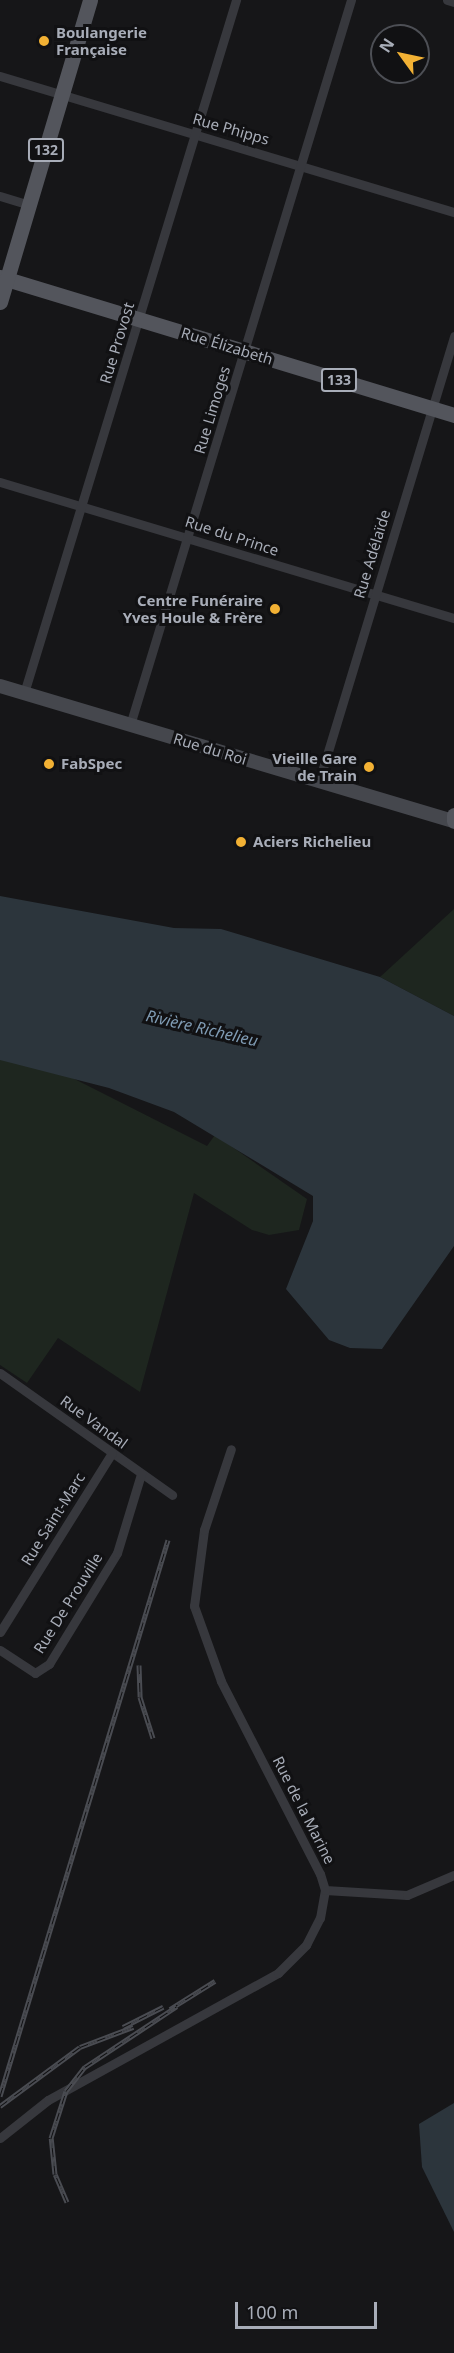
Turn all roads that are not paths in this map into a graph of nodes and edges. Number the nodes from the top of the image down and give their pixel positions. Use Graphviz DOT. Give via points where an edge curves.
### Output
graph roads {
  1 [pos="90,0"];
  2 [pos="236,0"];
  3 [pos="351,0"];
  4 [pos="447,0"];
  5 [pos="454,2"];
  6 [pos="0,76"];
  7 [pos="62,94"];
  8 [pos="195,134"];
  9 [pos="300,165"];
  10 [pos="0,196"];
  11 [pos="29,205"];
  12 [pos="454,212"];
  13 [pos="4,278"];
  14 [pos="0,302"];
  15 [pos="140,318"];
  16 [pos="454,336"];
  17 [pos="245,351"];
  18 [pos="432,408"];
  19 [pos="454,415"];
  20 [pos="0,482"];
  21 [pos="83,506"];
  22 [pos="189,538"];
  23 [pos="375,597"];
  24 [pos="454,618"];
  25 [pos="0,686"];
  26 [pos="24,693"];
  27 [pos="130,725"];
  28 [pos="319,781"];
  29 [pos="453,819"];
  30 [pos="0,1373"];
  31 [pos="231,1449"];
  32 [pos="112,1453"];
  33 [pos="141,1474"];
  34 [pos="172,1495"];
  35 [pos="0,1632"];
  36 [pos="0,1650"];
  37 [pos="454,1875"];
  38 [pos="325,1890"];
  39 [pos="0,2138"];
  1 -- 7 [label="main road, 132"];
  2 -- 8 [label="street, Rue Provost"];
  3 -- 9 [label="street, Rue Limoges"];
  4 -- 5 [label="street"];
  6 -- 7 [label="street, Rue Phipps"];
  7 -- 8 [label="street, Rue Phipps"];
  7 -- 11 [label="main road, 132"];
  8 -- 9 [label="street, Rue Phipps"];
  8 -- 15 [label="street, Rue Provost"];
  9 -- 12 [label="street, Rue Phipps"];
  9 -- 17 [label="street, Rue Limoges"];
  10 -- 11 [label="street"];
  11 -- 13 [label="main road, 132"];
  13 -- 14 [label="main road, 132"];
  13 -- 15 [label="main road, Rue Élizabeth / 133"];
  15 -- 17 [label="main road, Rue Élizabeth / 133"];
  15 -- 21 [label="street, Rue Provost"];
  16 -- 18 [label="street, Rue Adélaïde"];
  17 -- 18 [label="main road, Rue Élizabeth / 133"];
  17 -- 22 [label="street, Rue Limoges"];
  18 -- 19 [label="main road, Rue Élizabeth / 133"];
  18 -- 23 [label="street, Rue Adélaïde"];
  20 -- 21 [label="street, Rue du Prince"];
  21 -- 22 [label="street, Rue du Prince"];
  21 -- 26 [label="street, Rue Provost"];
  22 -- 23 [label="street, Rue du Prince"];
  22 -- 27 [label="street, Rue Limoges"];
  23 -- 24 [label="street, Rue du Prince"];
  23 -- 28 [label="street, Rue Adélaïde"];
  25 -- 26 [label="main road, Rue du Roi"];
  26 -- 27 [label="main road, Rue du Roi"];
  27 -- 28 [label="main road, Rue du Roi"];
  28 -- 29 [label="main road, Rue du Roi"];
  30 -- 32 [label="street, Rue Vandal"];
  31 -- 38 [label="street, Rue de la Marine" via="196,1570 197,1623"];
  32 -- 33 [label="street, Rue Vandal"];
  32 -- 35 [label="street, Rue Saint-Marc"];
  33 -- 34 [label="street, Rue Vandal"];
  33 -- 36 [label="street, Rue De Prouville" via="117,1553 37,1673"];
  37 -- 38 [label="street" via="406,1895"];
  38 -- 39 [label="street" via="315,1931 278,1973 48,2100"];
}
